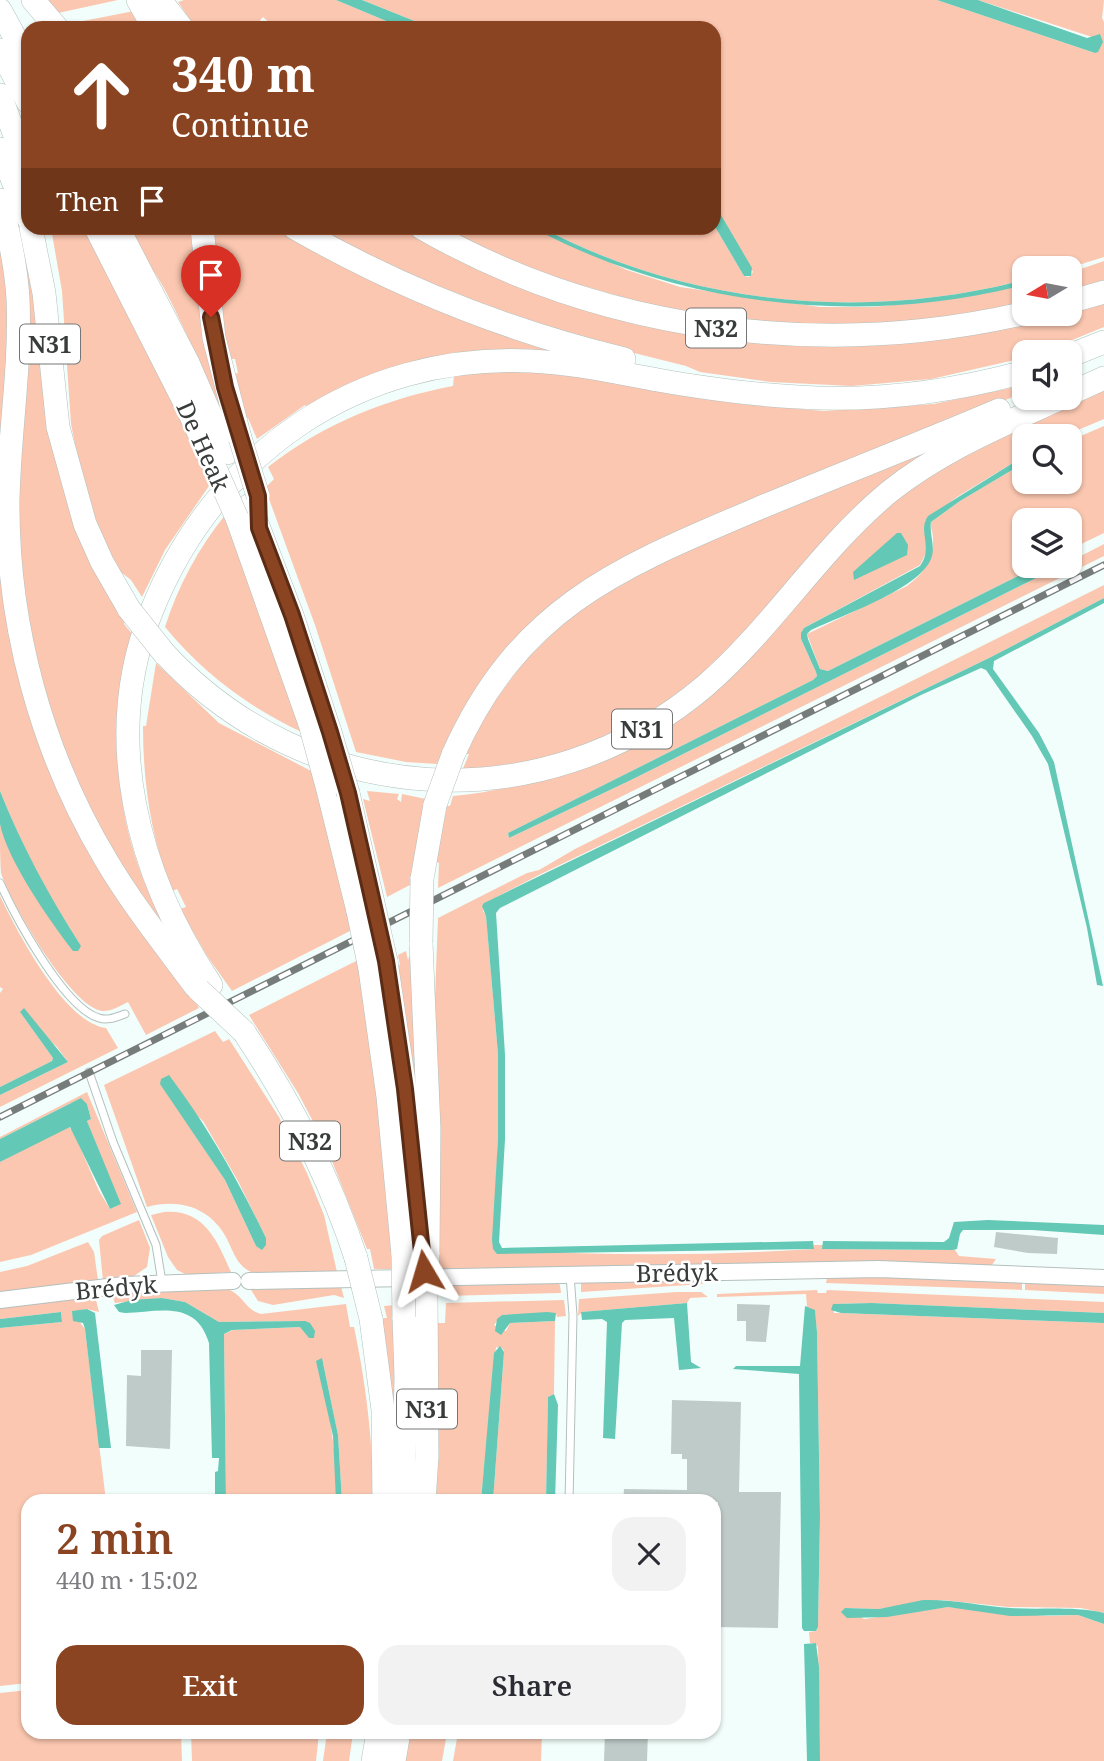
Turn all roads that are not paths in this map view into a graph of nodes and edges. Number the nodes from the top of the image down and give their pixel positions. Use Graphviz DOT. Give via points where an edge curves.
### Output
graph roads {
  1 [pos="37,5"];
  2 [pos="2,14"];
  3 [pos="51,21"];
  4 [pos="15,51"];
  5 [pos="21,75"];
  6 [pos="0,95"];
  7 [pos="0,149"];
  8 [pos="21,152"];
  9 [pos="0,200"];
  10 [pos="21,201"];
  11 [pos="32,235"];
  12 [pos="43,235"];
  13 [pos="100,235"];
  14 [pos="122,235"];
  15 [pos="203,235"];
  16 [pos="308,235"];
  17 [pos="436,235"];
  18 [pos="1104,292"];
  19 [pos="1082,298"];
  20 [pos="1012,316"];
  21 [pos="1104,342"];
  22 [pos="1082,351"];
  23 [pos="1104,373"];
  24 [pos="1012,375"];
  25 [pos="1104,379"];
  26 [pos="1082,380"];
  27 [pos="713,387"];
  28 [pos="1082,388"];
  29 [pos="1012,405"];
  30 [pos="1036,410"];
  31 [pos="227,453"];
  32 [pos="68,460"];
  33 [pos="248,506"];
  34 [pos="320,728"];
  35 [pos="0,883"];
  36 [pos="205,988"];
  37 [pos="125,1014"];
  38 [pos="89,1072"];
  39 [pos="417,1255"];
  40 [pos="570,1274"];
  41 [pos="1104,1278"];
  42 [pos="162,1282"];
  43 [pos="0,1300"];
  44 [pos="416,1316"];
  45 [pos="384,1494"];
  46 [pos="403,1494"];
  47 [pos="424,1494"];
  48 [pos="569,1494"];
  49 [pos="364,1739"];
  50 [pos="377,1739"];
  51 [pos="398,1739"];
  52 [pos="361,1761"];
  53 [pos="373,1761"];
  54 [pos="394,1761"];
  1 -- 3 [label="highway"];
  2 -- 4 [label="highway"];
  4 -- 5 [label="highway"];
  6 -- 8 [label="highway"];
  7 -- 10 [label="highway"];
  9 -- 36 [label="highway, N32" via="18,300 9,459 10,548 32,684 68,785 105,858 125,891"];
  11 -- 32 [label="highway, N31" via="44,293 58,427"];
  12 -- 32 [label="highway, N31"];
  13 -- 31 [label="highway, De Heak / N31" via="184,401"];
  14 -- 31 [label="highway, De Heak / N31" via="188,363"];
  15 -- 31 [label="highway, N31"];
  16 -- 27 [label="highway, N32" via="464,310 569,344 683,373"];
  17 -- 20 [label="highway, N32" via="543,284 611,306 700,326 856,336 939,329"];
  18 -- 19 [label="highway"];
  21 -- 22 [label="highway"];
  23 -- 26 [label="highway"];
  24 -- 27 [label="highway, N32" via="933,392 852,398"];
  25 -- 28 [label="highway"];
  27 -- 36 [label="highway, N32" via="531,361 477,361 422,370 344,398 297,425 245,467 218,497 172,565 145,625 129,729 130,782 148,864"];
  29 -- 39 [label="highway, N31, bridge" via="666,547 609,576 559,612 514,656 477,708 435,805 422,879 429,1129"];
  30 -- 32 [label="highway, N31, bridge" via="958,447 901,484 850,528 743,650 704,687 638,732 564,763 460,780 404,777 340,766 246,722 191,681 129,609 90,536"];
  31 -- 33 [label="highway, De Heak / N31, bridge"];
  31 -- 33 [label="highway, N31, bridge"];
  33 -- 34 [label="highway, De Heak / N31" via="292,615"];
  33 -- 34 [label="highway, De Heak / N31" via="275,619"];
  34 -- 39 [label="highway, De Heak / N31, bridge" via="378,965 388,1097"];
  35 -- 37 [label="lane" via="42,961 87,1012 103,1020"];
  36 -- 45 [label="highway, N32, bridge" via="244,1032 288,1101 335,1195 371,1319 383,1410"];
  38 -- 42 [label="lane" via="156,1245"];
  39 -- 44 [label="highway, De Heak / N31, bridge"];
  39 -- 44 [label="highway, De Heak / N31, bridge" via="426,1288"];
  40 -- 41 [label="street, Brédyk" via="879,1269"];
  40 -- 42 [label="street, Brédyk"];
  40 -- 48 [label="lane"];
  42 -- 43 [label="street, Brédyk"];
  44 -- 46 [label="highway, De Heak / N31" via="406,1392"];
  44 -- 47 [label="highway, De Heak / N31"];
  49 -- 52 [label="highway"];
  50 -- 53 [label="highway"];
  51 -- 54 [label="highway"];
}
